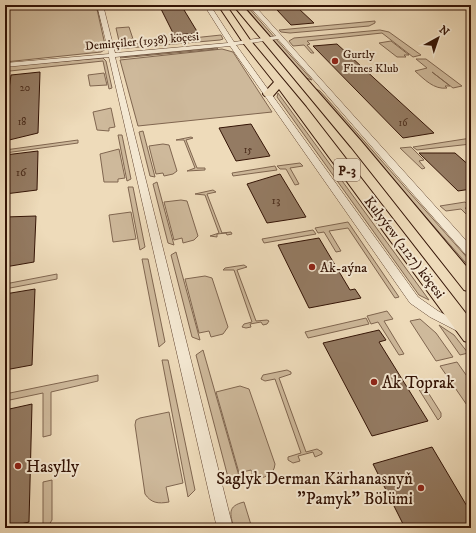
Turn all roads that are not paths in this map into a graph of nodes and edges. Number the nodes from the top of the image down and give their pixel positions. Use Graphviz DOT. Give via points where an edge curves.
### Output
graph roads {
  1 [pos="100,5"];
  2 [pos="207,5"];
  3 [pos="232,6"];
  4 [pos="281,37"];
  5 [pos="265,40"];
  6 [pos="248,42"];
  7 [pos="232,44"];
  8 [pos="112,55"];
  9 [pos="5,65"];
  10 [pos="280,82"];
  11 [pos="301,82"];
  12 [pos="326,88"];
  13 [pos="269,94"];
  14 [pos="471,253"];
  15 [pos="471,285"];
  16 [pos="469,333"];
  17 [pos="225,528"];
  1 -- 8 [label="street"];
  2 -- 7 [label="street"];
  3 -- 4 [label="street"];
  3 -- 5 [label="highway, Kulyýew (2127) köçesi / P-3"];
  3 -- 6 [label="highway, Kulyýew (2127) köçesi / P-3"];
  4 -- 5 [label="street, Demirçiler (1938) köçesi"];
  4 -- 12 [label="street"];
  5 -- 6 [label="street, Demirçiler (1938) köçesi"];
  5 -- 11 [label="highway, Kulyýew (2127) köçesi / P-3"];
  6 -- 7 [label="street, Demirçiler (1938) köçesi"];
  6 -- 10 [label="highway, Kulyýew (2127) köçesi / P-3"];
  7 -- 8 [label="street, Demirçiler (1938) köçesi"];
  7 -- 13 [label="street"];
  8 -- 9 [label="street, Demirçiler (1938) köçesi"];
  8 -- 17 [label="street"];
  10 -- 13 [label="highway"];
  10 -- 16 [label="highway, Kulyýew (2127) köçesi / P-3"];
  11 -- 12 [label="highway"];
  11 -- 15 [label="highway, Kulyýew (2127) köçesi / P-3" via="356,144"];
  12 -- 14 [label="street"];
  13 -- 16 [label="street" via="414,300"];
}
